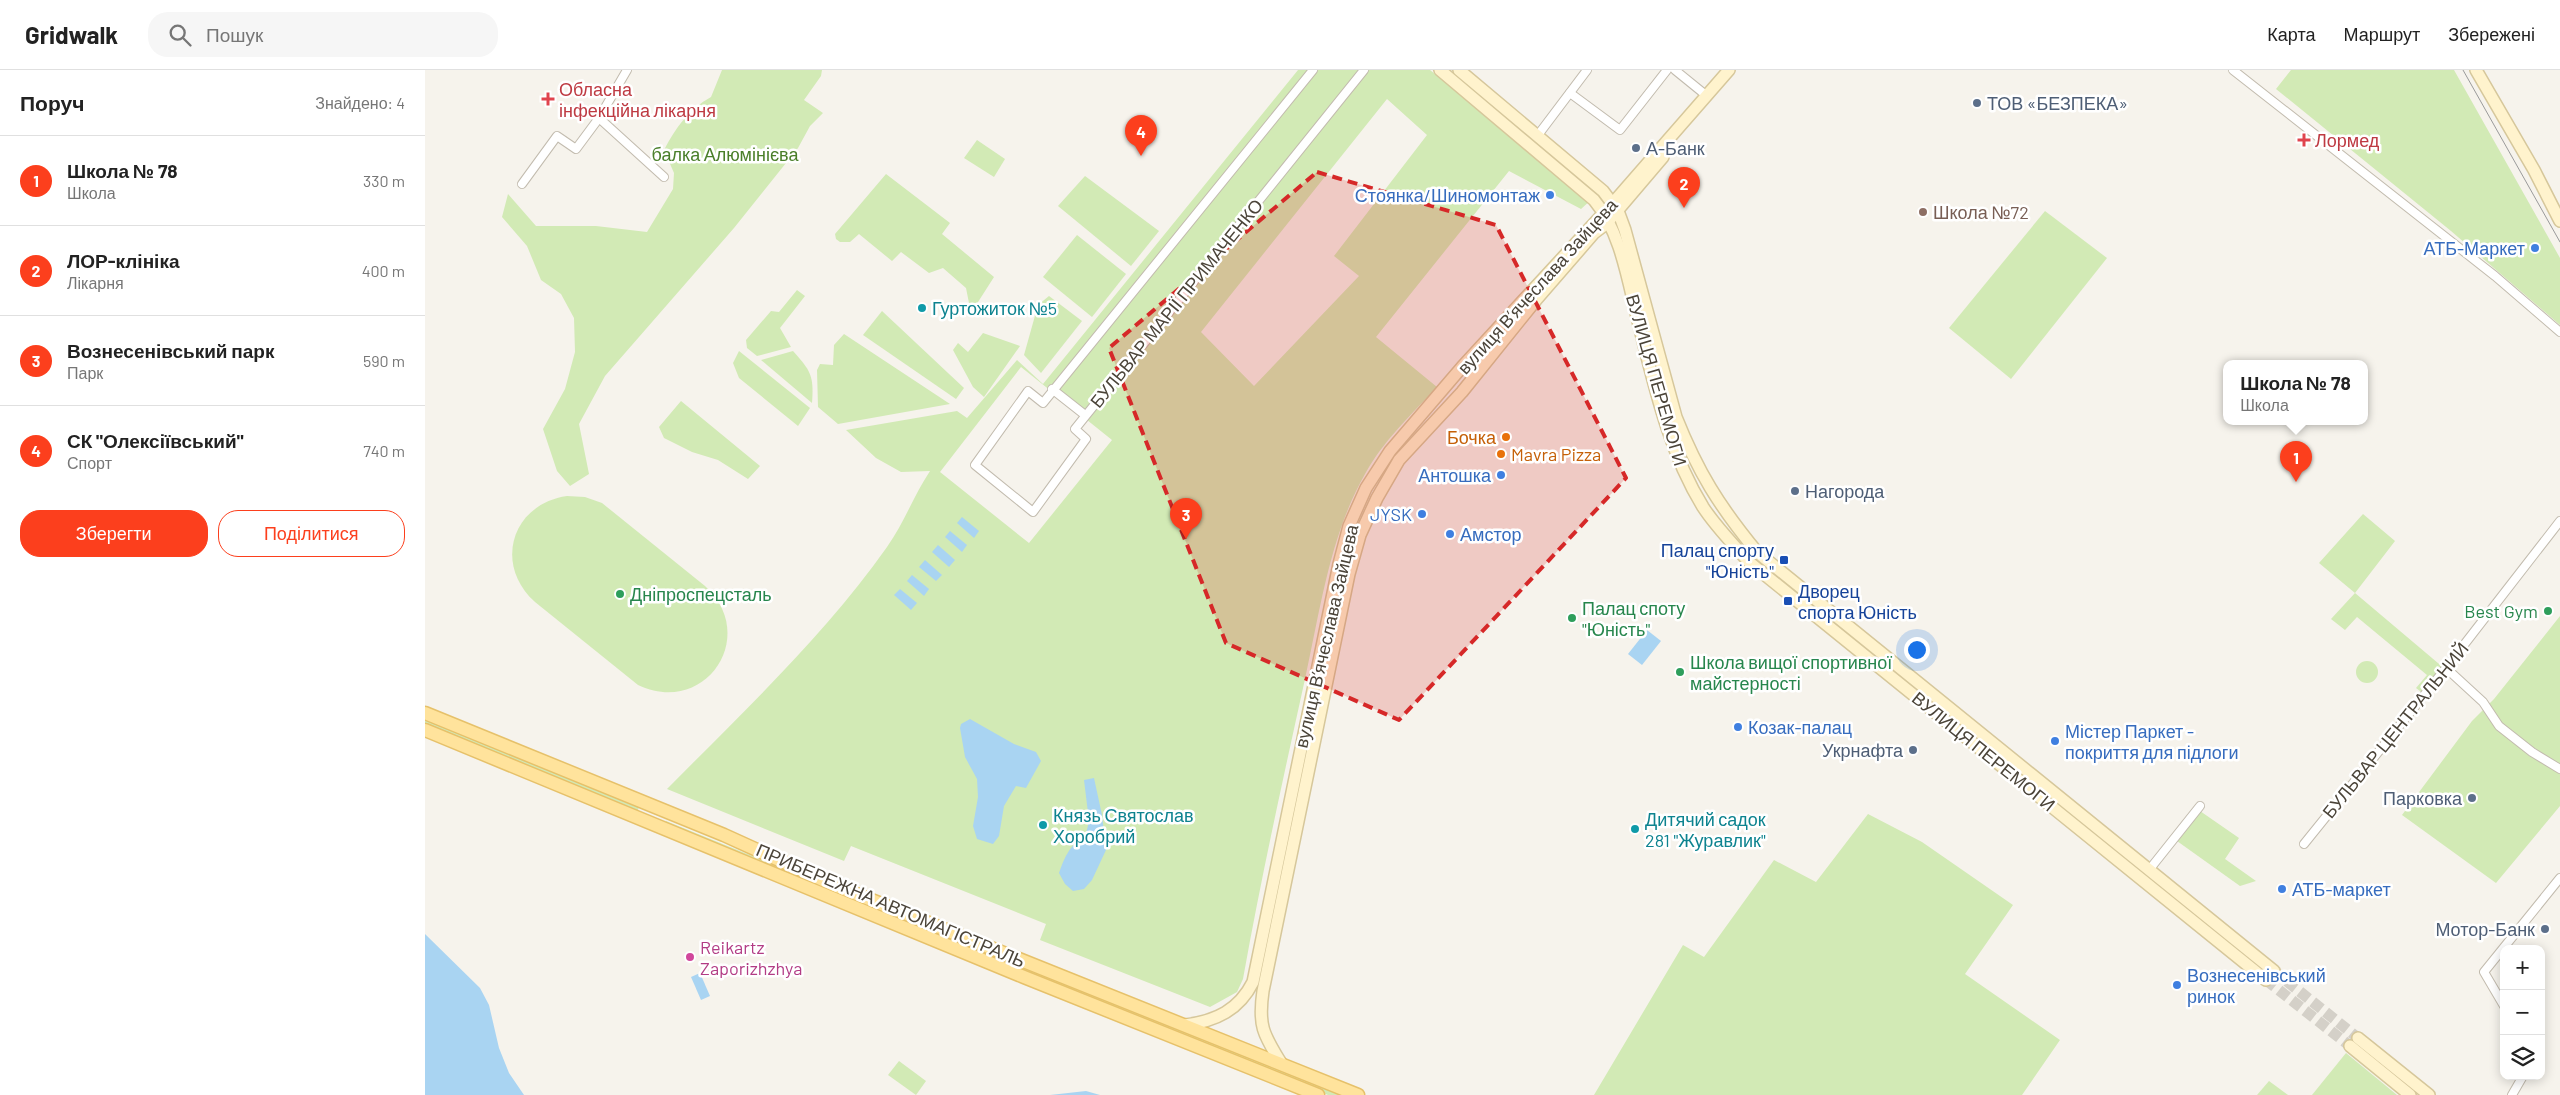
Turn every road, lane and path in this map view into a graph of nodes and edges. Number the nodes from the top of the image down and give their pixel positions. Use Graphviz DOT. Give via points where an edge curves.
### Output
graph roads {
  1 [pos="627,70"];
  2 [pos="1313,70"];
  3 [pos="1364,70"];
  4 [pos="1440,70"];
  5 [pos="1459,70"];
  6 [pos="1587,70"];
  7 [pos="1667,70"];
  8 [pos="1675,70"];
  9 [pos="1729,70"];
  10 [pos="1735,70"];
  11 [pos="2233,70"];
  12 [pos="2476,70"];
  13 [pos="1570,93"];
  14 [pos="1707,96"];
  15 [pos="599,118"];
  16 [pos="1537,135"];
  17 [pos="663,177"];
  18 [pos="522,184"];
  19 [pos="1611,212"];
  20 [pos="2560,222"];
  21 [pos="2560,332"];
  22 [pos="1052,389"];
  23 [pos="1085,415"];
  24 [pos="1717,500"];
  25 [pos="1703,507"];
  26 [pos="1732,521"];
  27 [pos="2560,521"];
  28 [pos="1719,528"];
  29 [pos="2446,668"];
  30 [pos="425,713"];
  31 [pos="425,730"];
  32 [pos="2560,769"];
  33 [pos="645,804"];
  34 [pos="2200,806"];
  35 [pos="669,814"];
  36 [pos="644,822"];
  37 [pos="661,829"];
  38 [pos="2304,844"];
  39 [pos="2149,870"];
  40 [pos="2560,878"];
  41 [pos="2500,999"];
  42 [pos="1185,1025"];
  43 [pos="1281,1063"];
  44 [pos="2521,1080"];
  45 [pos="1318,1095"];
  46 [pos="1358,1095"];
  47 [pos="2410,1095"];
  48 [pos="2429,1095"];
  49 [pos="2512,1095"];
  1 -- 15 [label="street"];
  2 -- 22 [label="street"];
  3 -- 23 [label="street, БУЛЬВАР МАРІЇ ПРИМАЧЕНКО"];
  4 -- 19 [label="main road, ВУЛИЦЯ ПЕРЕМОГИ"];
  5 -- 16 [label="main road, ВУЛИЦЯ ПЕРЕМОГИ"];
  6 -- 13 [label="street"];
  7 -- 13 [label="street" via="1620,130"];
  8 -- 14 [label="street"];
  9 -- 14 [label="main road, вулиця Вʼячеслава Зайцева"];
  10 -- 19 [label="main road, вулиця Вʼячеслава Зайцева"];
  11 -- 21 [label="street" via="2495,276"];
  12 -- 20 [label="main road"];
  13 -- 16 [label="street"];
  14 -- 19 [label="main road, вулиця Вʼячеслава Зайцева"];
  15 -- 17 [label="street"];
  15 -- 18 [label="street" via="576,149 557,136"];
  16 -- 19 [label="main road, ВУЛИЦЯ ПЕРЕМОГИ" via="1603,191"];
  19 -- 24 [label="main road, ВУЛИЦЯ ПЕРЕМОГИ" via="1625,230 1676,417 1697,466"];
  19 -- 25 [label="main road, ВУЛИЦЯ ПЕРЕМОГИ" via="1672,444"];
  19 -- 42 [label="main road, вулиця Вʼячеслава Зайцева" via="1462,367 1390,451 1367,488 1349,526 1335,582 1253,982 1246,996 1221,1017"];
  19 -- 43 [label="main road, вулиця Вʼячеслава Зайцева" via="1462,392 1399,460 1360,535 1336,631 1263,991 1260,1014 1265,1035"];
  22 -- 23 [label="street, БУЛЬВАР МАРІЇ ПРИМАЧЕНКО"];
  22 -- 23 [label="street" via="1043,403 1029,391 975,465 1033,512 1086,439 1075,429"];
  24 -- 25 [label="main road" via="1713,508"];
  24 -- 26 [label="main road, ВУЛИЦЯ ПЕРЕМОГИ"];
  25 -- 28 [label="main road, ВУЛИЦЯ ПЕРЕМОГИ"];
  26 -- 28 [label="main road" via="1725,521"];
  26 -- 39 [label="main road, ВУЛИЦЯ ПЕРЕМОГИ" via="1757,552 1784,575"];
  27 -- 29 [label="street, БУЛЬВАР ЦЕНТРАЛЬНИЙ"];
  28 -- 39 [label="main road, ВУЛИЦЯ ПЕРЕМОГИ" via="1749,562 1792,598 2270,975"];
  29 -- 32 [label="street" via="2483,702 2499,726"];
  29 -- 38 [label="street, БУЛЬВАР ЦЕНТРАЛЬНИЙ"];
  30 -- 33 [label="main road, ПРИБЕРЕЖНА АВТОМАГІСТРАЛЬ"];
  31 -- 36 [label="main road, ПРИБЕРЕЖНА АВТОМАГІСТРАЛЬ"];
  33 -- 35 [label="main road, ПРИБЕРЕЖНА АВТОМАГІСТРАЛЬ"];
  33 -- 36 [label="main road" via="652,812"];
  34 -- 39 [label="street"];
  35 -- 37 [label="main road" via="659,821"];
  35 -- 42 [label="main road, ПРИБЕРЕЖНА АВТОМАГІСТРАЛЬ" via="843,889"];
  36 -- 37 [label="main road, ПРИБЕРЕЖНА АВТОМАГІСТРАЛЬ"];
  37 -- 45 [label="main road, ПРИБЕРЕЖНА АВТОМАГІСТРАЛЬ"];
  40 -- 41 [label="street" via="2484,972"];
  42 -- 43 [label="main road, ПРИБЕРЕЖНА АВТОМАГІСТРАЛЬ"];
  43 -- 46 [label="main road, ПРИБЕРЕЖНА АВТОМАГІСТРАЛЬ"];
  44 -- 49 [label="street"];
  47 -- 48 [label="main road" via="2354,1042"];
}
